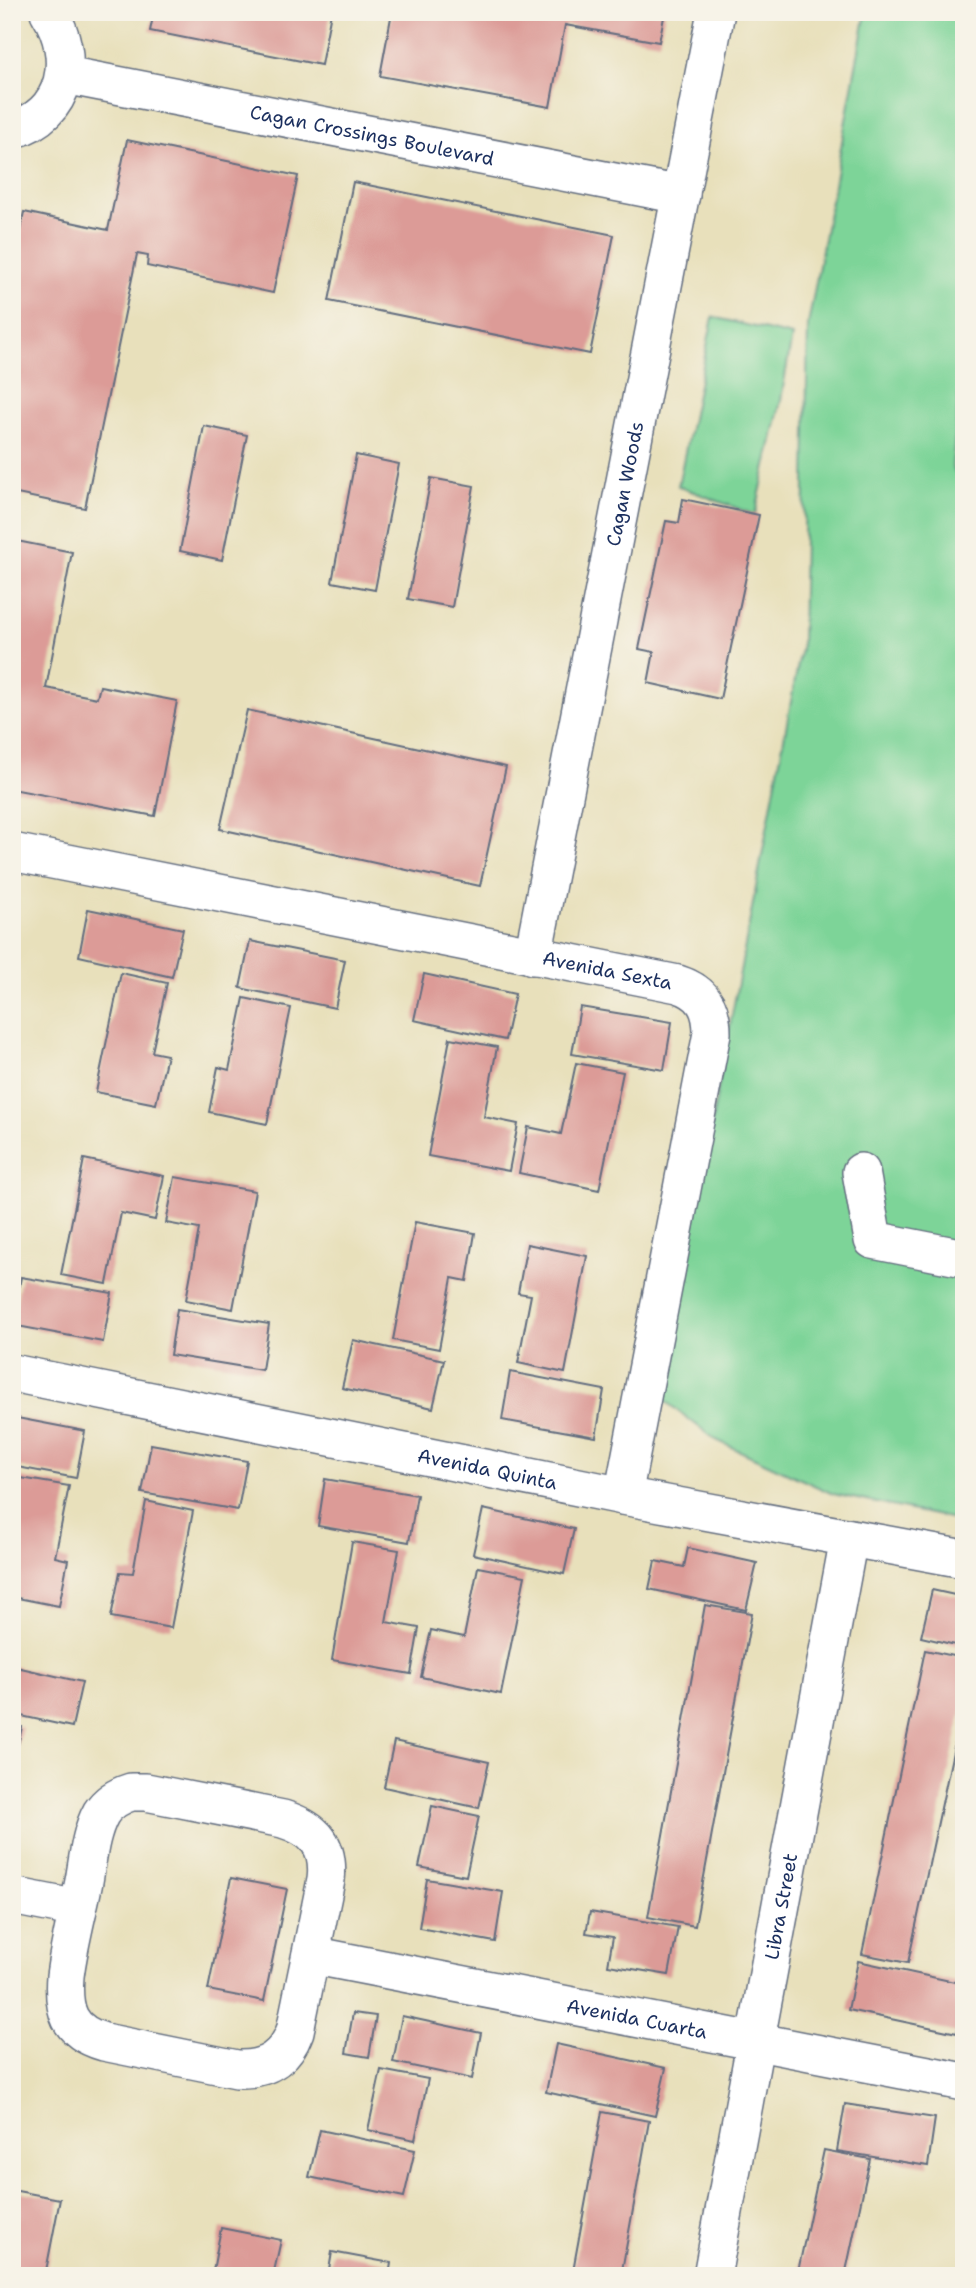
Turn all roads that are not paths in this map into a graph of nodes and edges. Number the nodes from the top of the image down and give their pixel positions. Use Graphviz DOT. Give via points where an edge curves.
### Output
graph roads {
  1 [pos="49,12"];
  2 [pos="716,12"];
  3 [pos="65,75"];
  4 [pos="12,130"];
  5 [pos="681,195"];
  6 [pos="12,852"];
  7 [pos="533,956"];
  8 [pos="861,1172"];
  9 [pos="964,1258"];
  10 [pos="12,1373"];
  11 [pos="623,1496"];
  12 [pos="849,1538"];
  13 [pos="964,1559"];
  14 [pos="12,1896"];
  15 [pos="78,1909"];
  16 [pos="311,1955"];
  17 [pos="756,2042"];
  18 [pos="964,2082"];
  19 [pos="712,2276"];
  1 -- 3 [label="street" via="65,51"];
  2 -- 5 [label="street, Cagan Woods"];
  3 -- 4 [label="street" via="43,113"];
  3 -- 5 [label="street, Cagan Crossings Boulevard"];
  5 -- 7 [label="street, Cagan Woods"];
  6 -- 7 [label="street, Avenida Sexta"];
  7 -- 11 [label="street, Avenida Sexta" via="689,988 710,1011 712,1033"];
  8 -- 9 [label="street" via="873,1240"];
  10 -- 11 [label="street, Avenida Quinta"];
  11 -- 12 [label="street, Avenida Quinta"];
  12 -- 13 [label="street, Avenida Quinta"];
  12 -- 17 [label="street, Libra Street"];
  14 -- 15 [label="street"];
  15 -- 16 [label="street" via="65,1977 70,2018 77,2029 104,2042 237,2069 273,2062 291,2043"];
  15 -- 16 [label="street" via="102,1812 120,1795 146,1792 298,1824 320,1841 328,1866"];
  16 -- 17 [label="street, Avenida Cuarta"];
  17 -- 18 [label="street, Avenida Cuarta"];
  17 -- 19 [label="street, Libra Street"];
}
